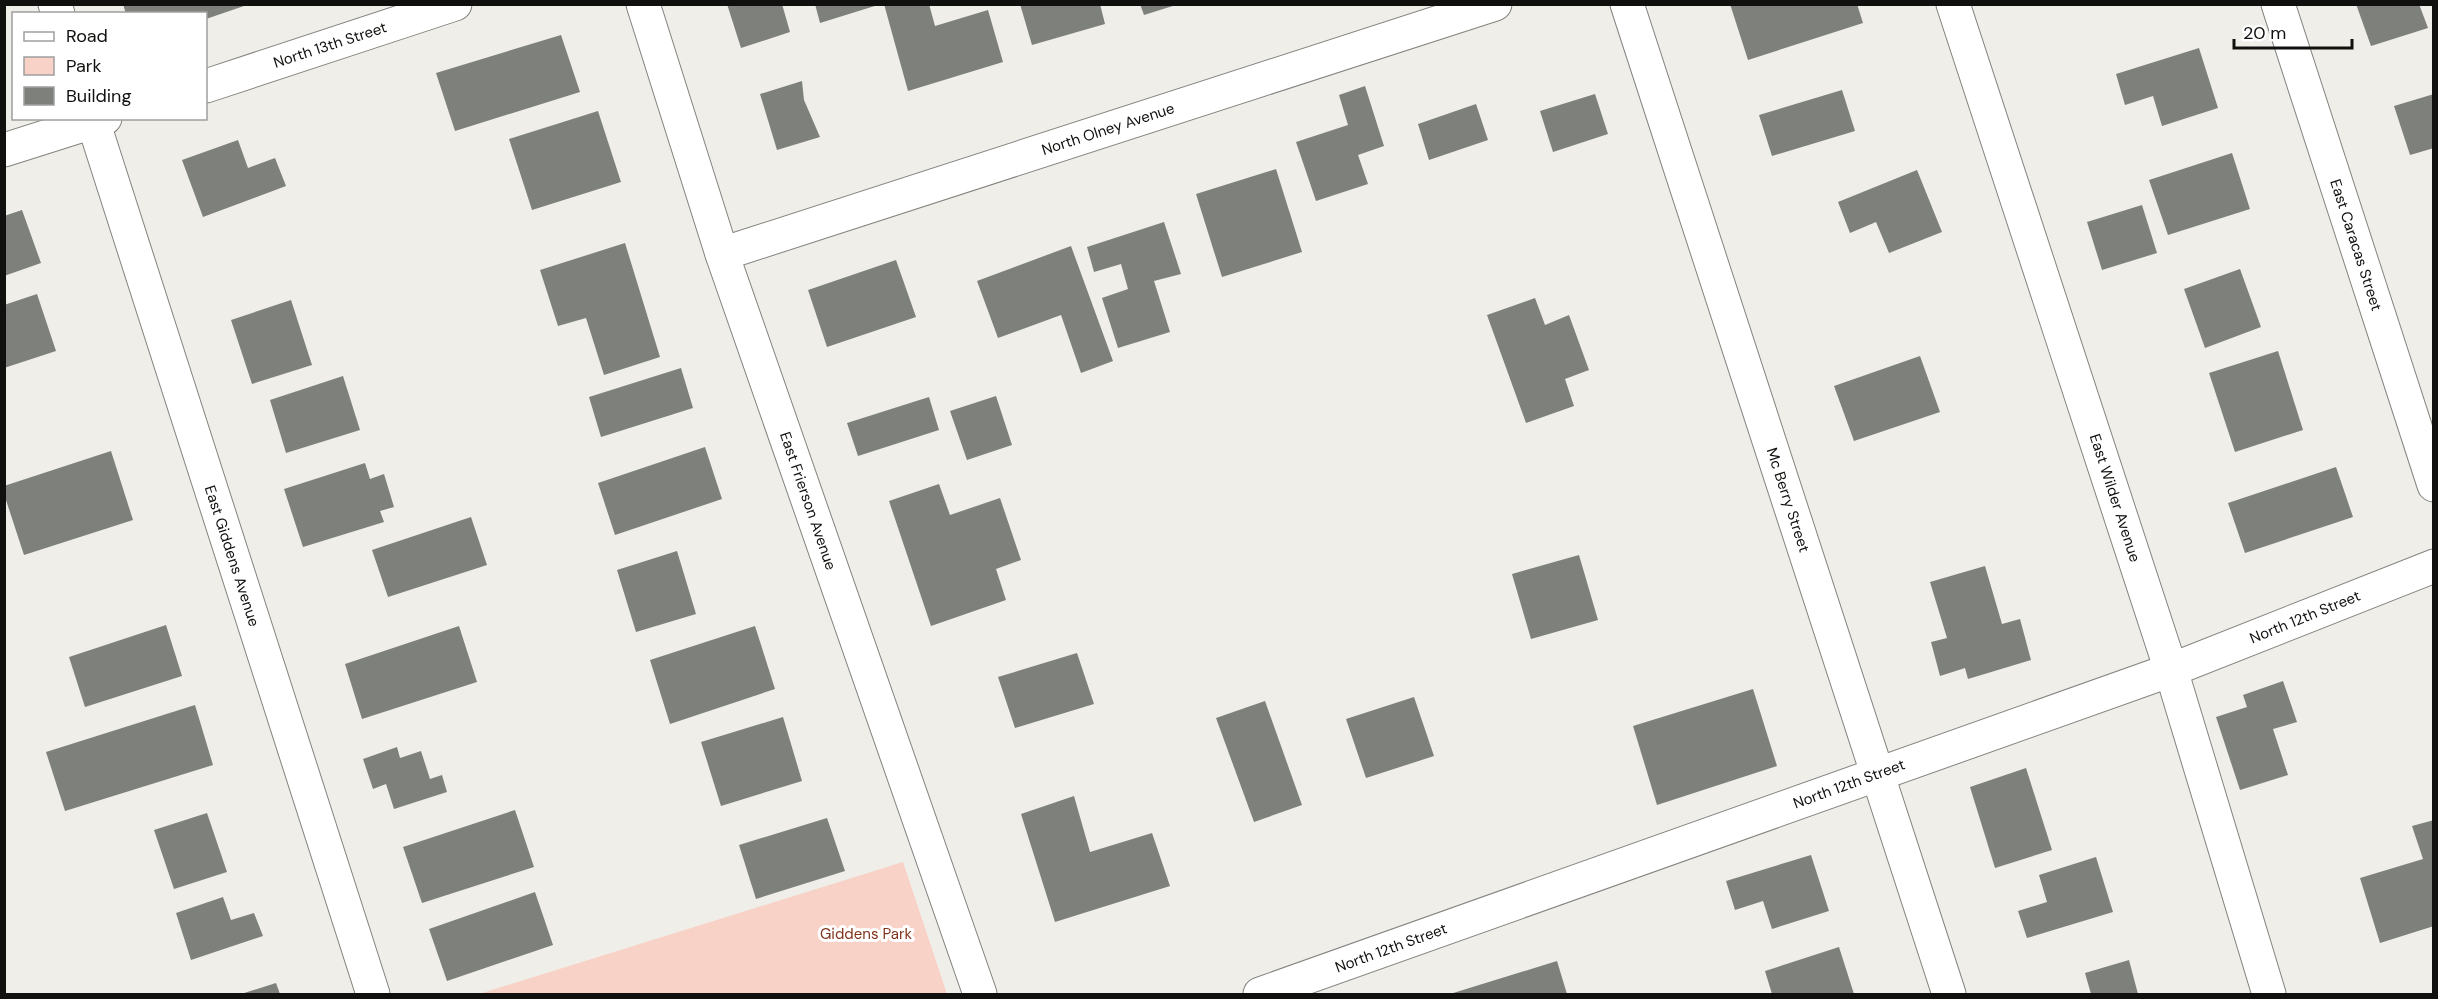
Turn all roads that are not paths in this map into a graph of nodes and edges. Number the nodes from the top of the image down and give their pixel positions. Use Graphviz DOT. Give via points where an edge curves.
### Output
graph roads {
  1 [pos="455,4"];
  2 [pos="643,4"];
  3 [pos="1495,4"];
  4 [pos="1627,4"];
  5 [pos="1953,4"];
  6 [pos="2278,4"];
  7 [pos="207,86"];
  8 [pos="97,120"];
  9 [pos="4,150"];
  10 [pos="722,254"];
  11 [pos="2433,485"];
  12 [pos="2433,566"];
  13 [pos="2172,670"];
  14 [pos="1877,774"];
  15 [pos="1319,985"];
  16 [pos="373,994"];
  17 [pos="980,994"];
  18 [pos="1260,994"];
  19 [pos="1949,994"];
  20 [pos="2269,994"];
  1 -- 7 [label="street, North 13th Street"];
  2 -- 10 [label="street, East Frierson Avenue"];
  3 -- 10 [label="street, North Olney Avenue"];
  4 -- 14 [label="street, Mc Berry Street"];
  5 -- 13 [label="street, East Wilder Avenue"];
  6 -- 11 [label="street, East Caracas Street"];
  8 -- 9 [label="street"];
  8 -- 16 [label="street, East Giddens Avenue"];
  10 -- 17 [label="street, East Frierson Avenue"];
  12 -- 13 [label="street, North 12th Street"];
  13 -- 14 [label="street, North 12th Street"];
  13 -- 20 [label="street, East Wilder Avenue"];
  14 -- 15 [label="street, North 12th Street"];
  14 -- 19 [label="street, Mc Berry Street"];
  15 -- 18 [label="street, North 12th Street"];
}
